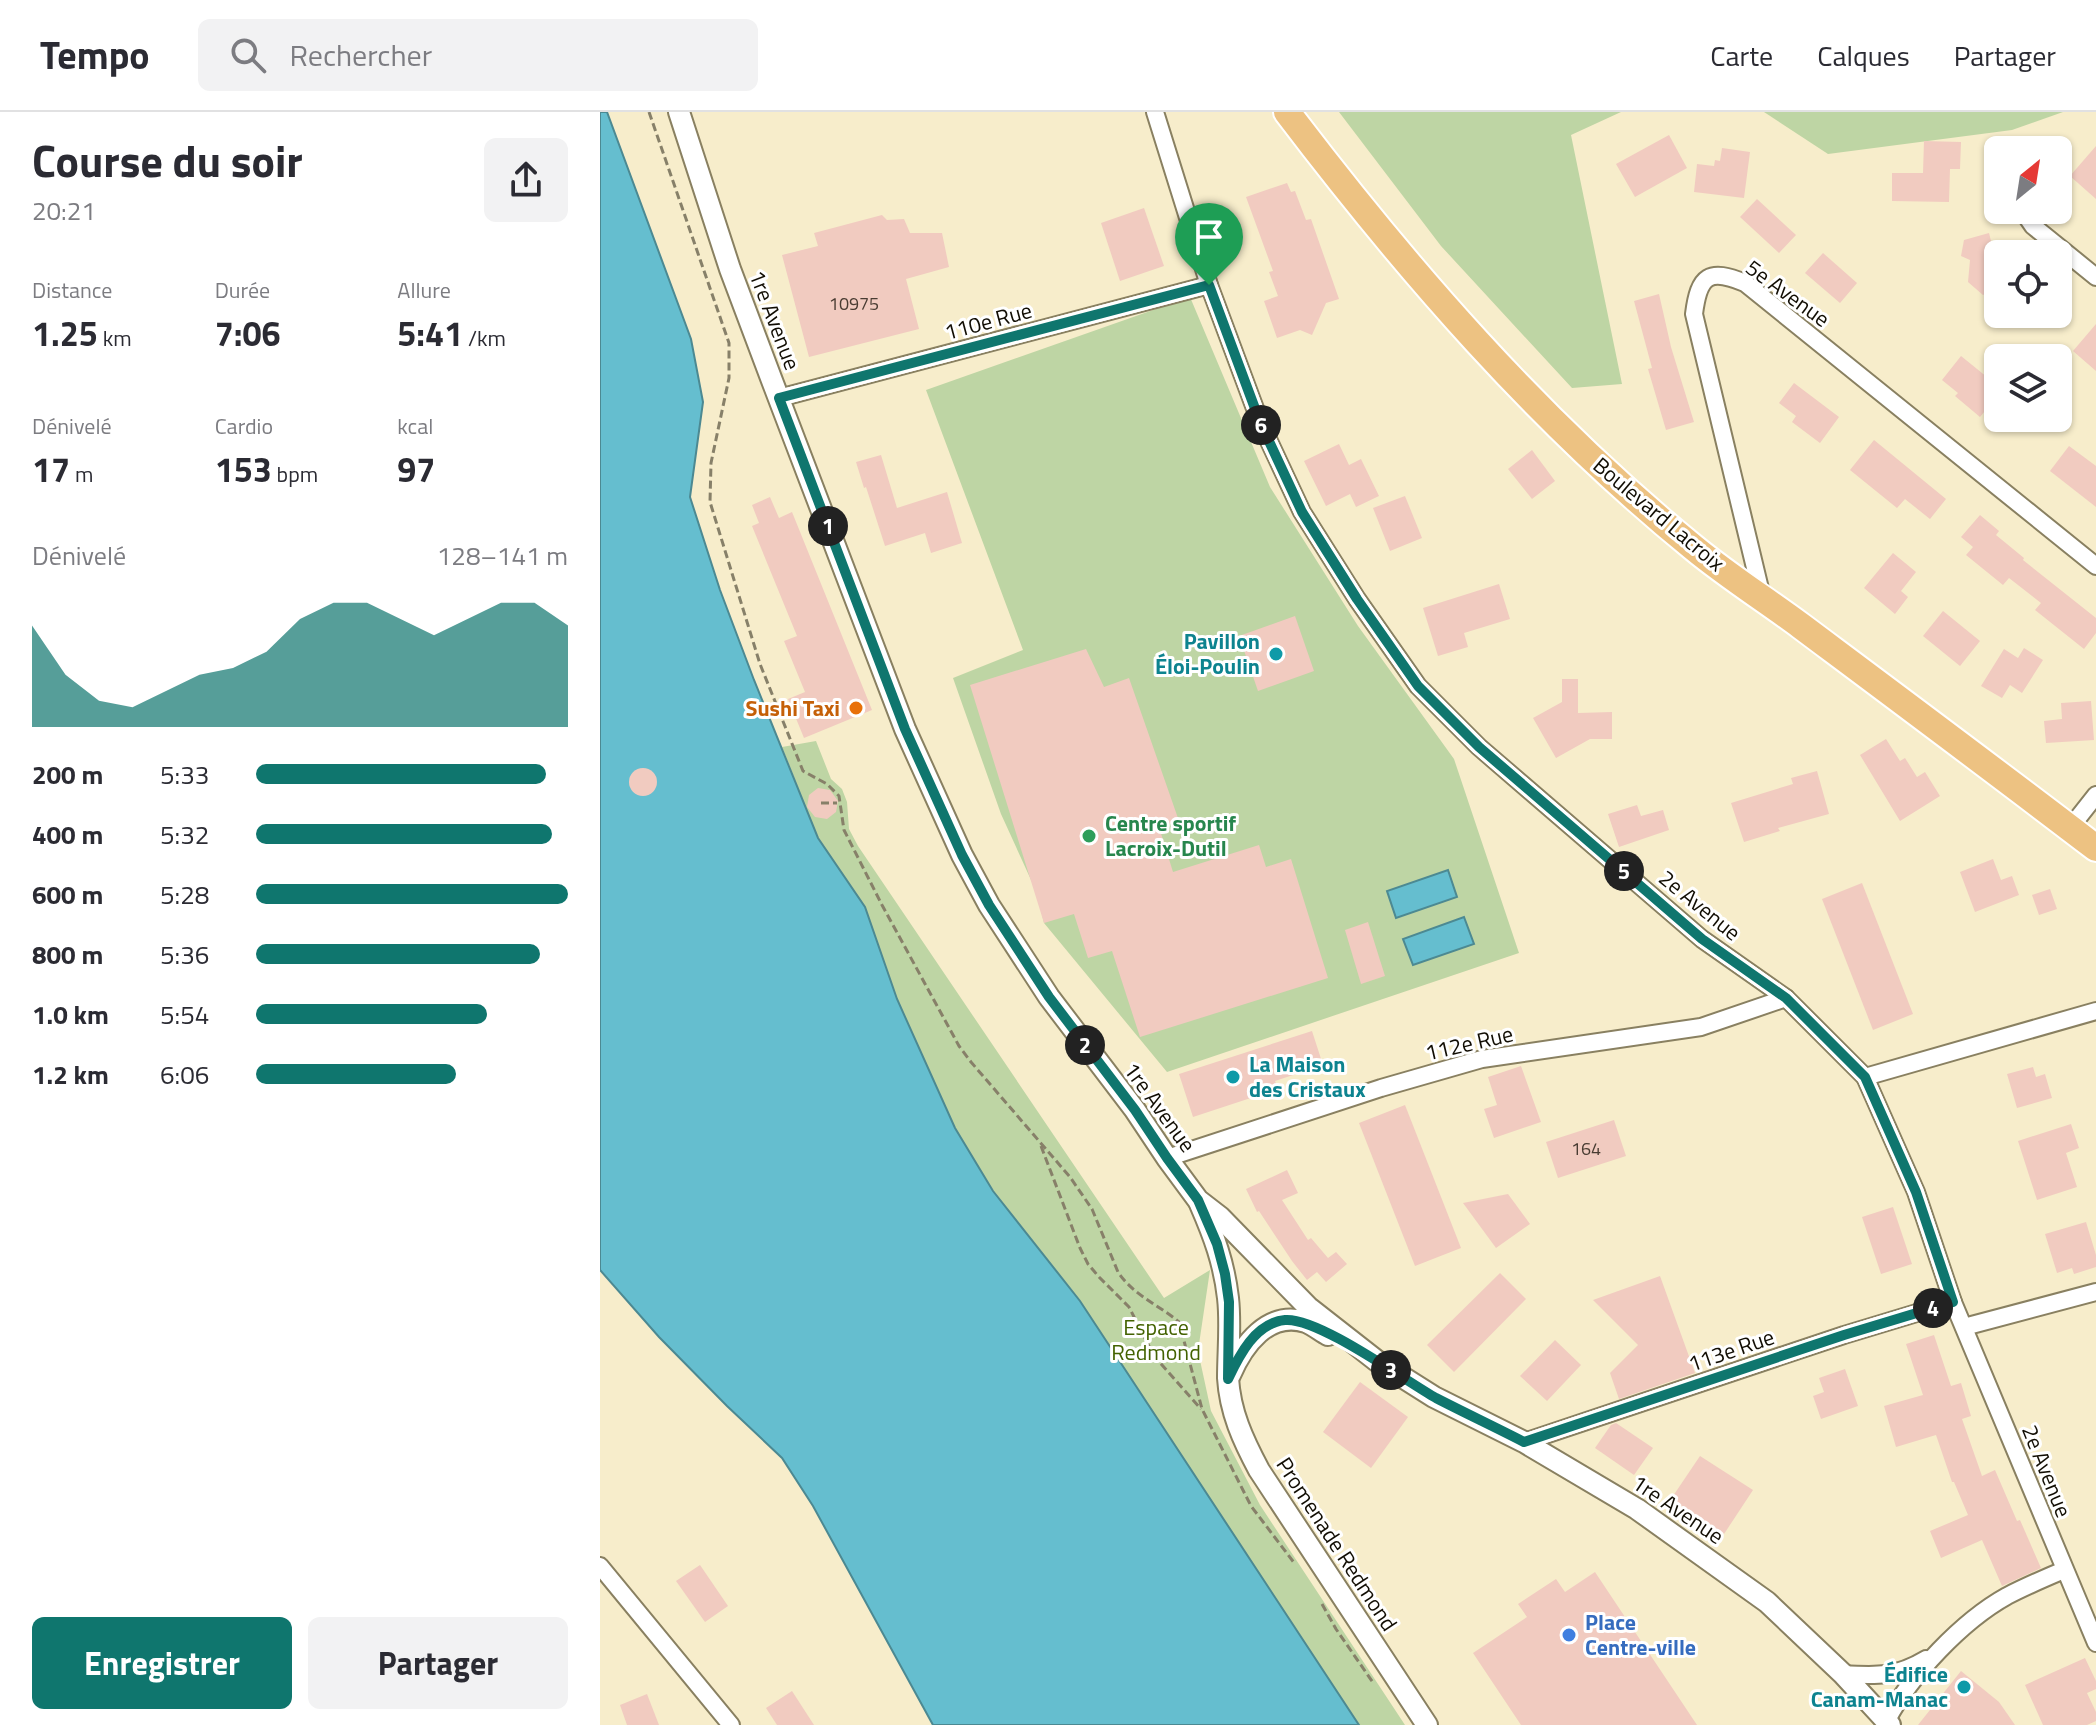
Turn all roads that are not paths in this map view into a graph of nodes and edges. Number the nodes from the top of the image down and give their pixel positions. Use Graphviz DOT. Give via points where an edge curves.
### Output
graph roads {
  1 [pos="679,112"];
  2 [pos="1155,112"];
  3 [pos="1287,112"];
  4 [pos="2032,224"];
  5 [pos="2096,277"];
  6 [pos="1209,285"];
  7 [pos="779,398"];
  8 [pos="2096,566"];
  9 [pos="1762,597"];
  10 [pos="2096,795"];
  11 [pos="2070,828"];
  12 [pos="2096,848"];
  13 [pos="1786,998"];
  14 [pos="2096,1011"];
  15 [pos="1865,1077"];
  16 [pos="1167,1158"];
  17 [pos="1198,1200"];
  18 [pos="2096,1292"];
  19 [pos="1953,1302"];
  20 [pos="1964,1327"];
  21 [pos="1377,1361"];
  22 [pos="1228,1379"];
  23 [pos="1524,1442"];
  24 [pos="600,1566"];
  25 [pos="2064,1570"];
  26 [pos="2089,1609"];
  27 [pos="2096,1643"];
  28 [pos="1938,1653"];
  29 [pos="1843,1674"];
  30 [pos="1888,1723"];
  31 [pos="731,1725"];
  32 [pos="1427,1725"];
  1 -- 7 [label="street, 1re Avenue"];
  2 -- 6 [label="street, 2e Avenue"];
  3 -- 9 [label="main road, Boulevard Lacroix" via="1454,318 1560,428 1695,549"];
  4 -- 5 [label="street"];
  6 -- 7 [label="street, 110e Rue"];
  6 -- 13 [label="street, 2e Avenue" via="1260,422 1302,512 1418,686 1479,747 1702,939"];
  7 -- 16 [label="street, 1re Avenue" via="905,729 962,855 1049,997"];
  8 -- 9 [label="street, 5e Avenue" via="1745,283 1710,276 1696,297 1694,314"];
  9 -- 11 [label="main road, Boulevard Lacroix"];
  10 -- 11 [label="street"];
  11 -- 12 [label="main road, Boulevard Lacroix"];
  13 -- 15 [label="street, 2e Avenue"];
  13 -- 16 [label="street, 112e Rue" via="1701,1027 1482,1059"];
  14 -- 15 [label="street"];
  15 -- 19 [label="street, 2e Avenue" via="1916,1192"];
  16 -- 17 [label="street, 1re Avenue"];
  17 -- 21 [label="street, 1re Avenue" via="1308,1307"];
  17 -- 22 [label="street, Promenade Redmond" via="1225,1274"];
  18 -- 20 [label="street"];
  19 -- 20 [label="street, 2e Avenue"];
  19 -- 23 [label="street, 113e Rue"];
  20 -- 25 [label="street, 2e Avenue"];
  21 -- 22 [label="street" via="1305,1322 1286,1320 1270,1323 1253,1338"];
  21 -- 23 [label="street, 1re Avenue" via="1434,1397"];
  22 -- 32 [label="street, Promenade Redmond" via="1232,1411 1259,1470"];
  23 -- 29 [label="street, 1re Avenue" via="1700,1553 1767,1602"];
  24 -- 31 [label="street"];
  25 -- 26 [label="street, 2e Avenue"];
  25 -- 28 [label="street" via="2006,1597"];
  26 -- 27 [label="street, 2e Avenue"];
  28 -- 29 [label="street" via="1908,1670"];
  28 -- 30 [label="street" via="1898,1699"];
  29 -- 30 [label="street, 1re Avenue"];
}
